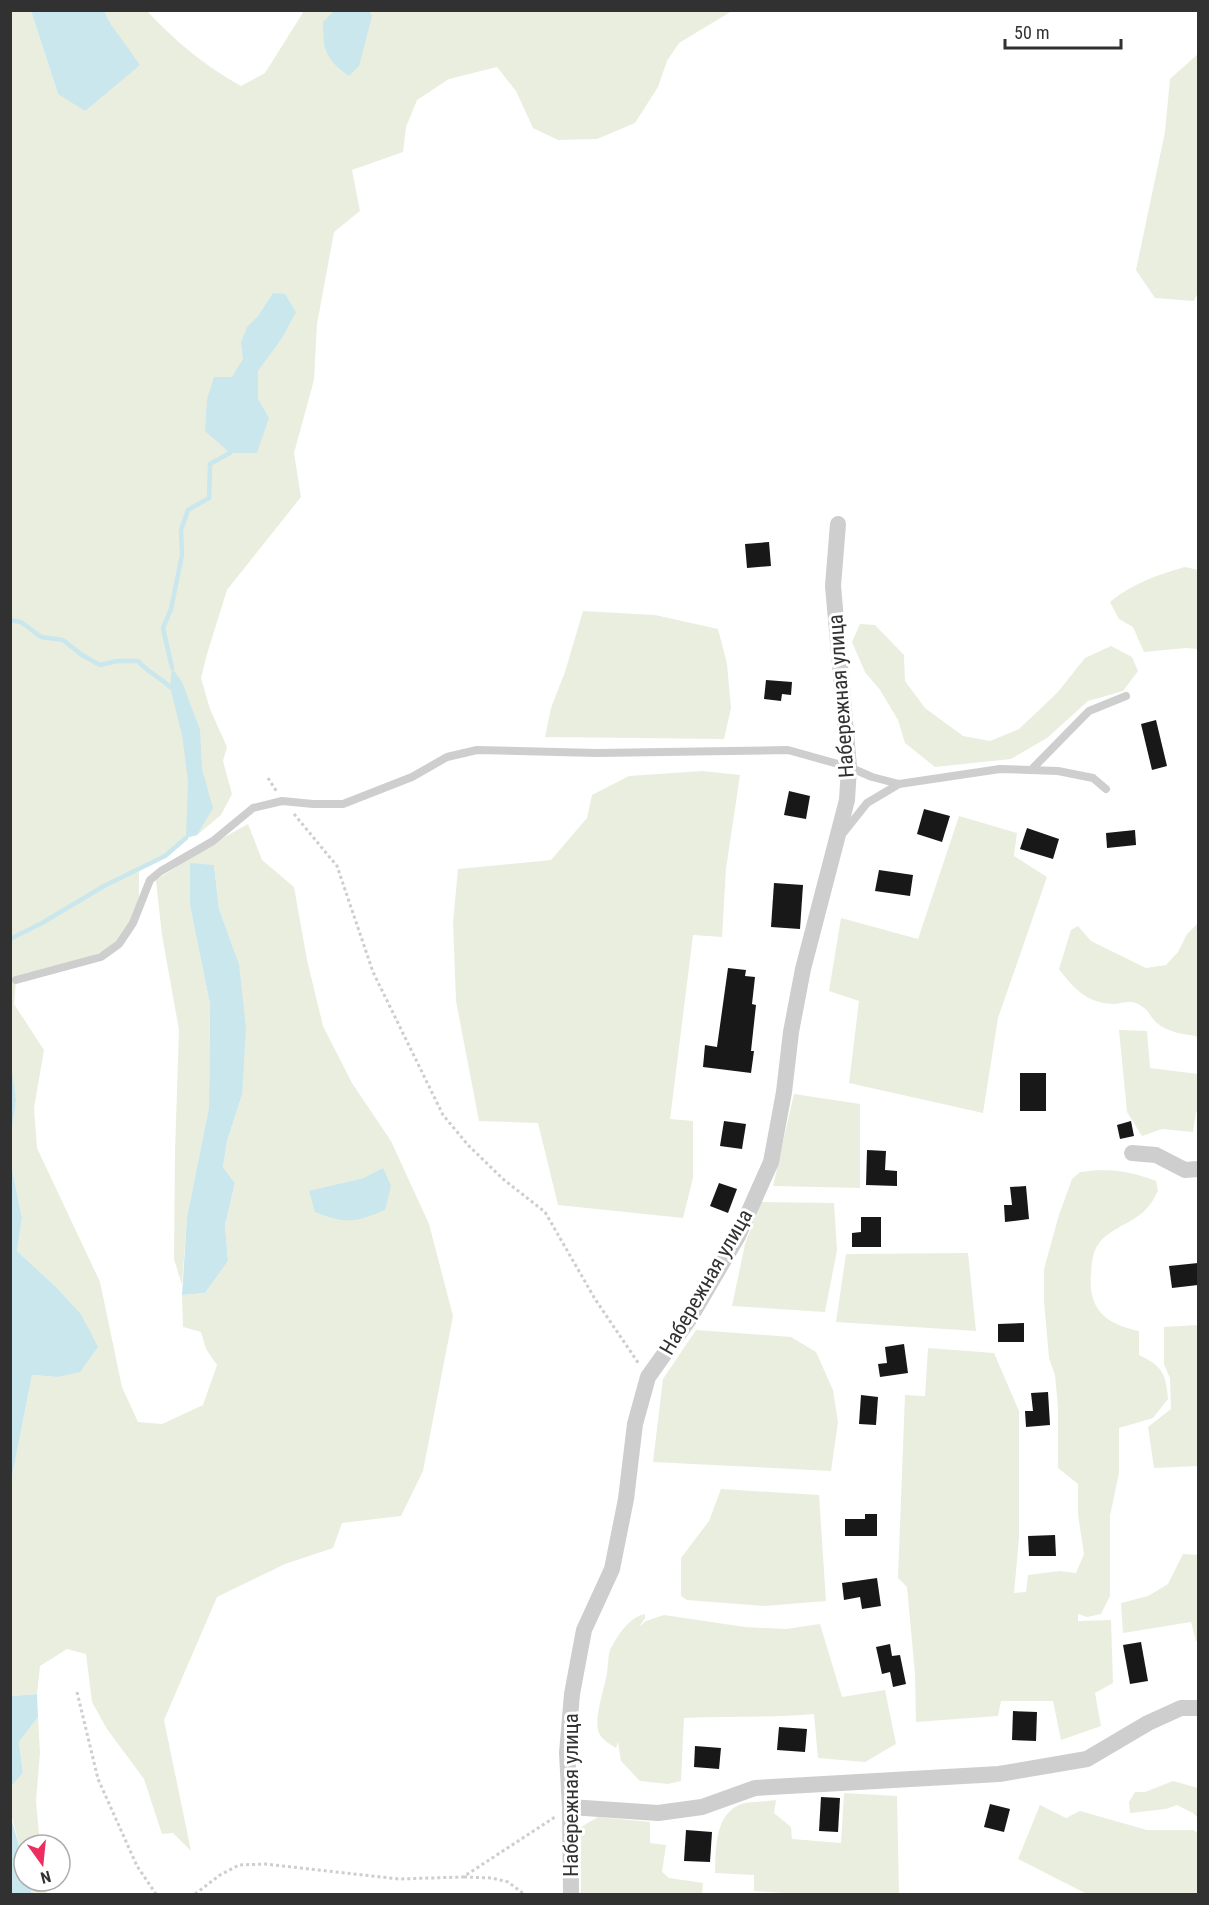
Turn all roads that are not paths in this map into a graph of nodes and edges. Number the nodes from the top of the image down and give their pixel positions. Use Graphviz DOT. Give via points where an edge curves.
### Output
graph roads {
  1 [pos="838,524"];
  2 [pos="1126,696"];
  3 [pos="849,767"];
  4 [pos="1031,770"];
  5 [pos="899,784"];
  6 [pos="1106,789"];
  7 [pos="837,844"];
  8 [pos="16,980"];
  9 [pos="1132,1153"];
  10 [pos="1198,1169"];
  11 [pos="1198,1708"];
  12 [pos="570,1807"];
  13 [pos="571,1894"];
  1 -- 3 [label="street, Набережная улица" via="833,586"];
  2 -- 4 [label="lane" via="1089,711"];
  3 -- 5 [label="lane"];
  3 -- 7 [label="street, Набережная улица" via="847,800"];
  3 -- 8 [label="lane" via="788,750 597,753 477,750 447,757 412,777 343,804 282,801 253,808 213,841 150,880 133,922 118,944 101,957"];
  4 -- 5 [label="lane" via="1000,769"];
  4 -- 6 [label="lane" via="1093,778"];
  5 -- 7 [label="lane" via="867,803"];
  7 -- 12 [label="street, Набережная улица" via="803,969 771,1162 738,1236 690,1318 648,1377 635,1424 612,1569 584,1630 572,1694 567,1753"];
  9 -- 10 [label="street" via="1156,1155 1185,1170"];
  11 -- 12 [label="street" via="1181,1708 1148,1723 1087,1759 999,1774 755,1788 702,1807 658,1813"];
  12 -- 13 [label="street, Набережная улица"];
}
